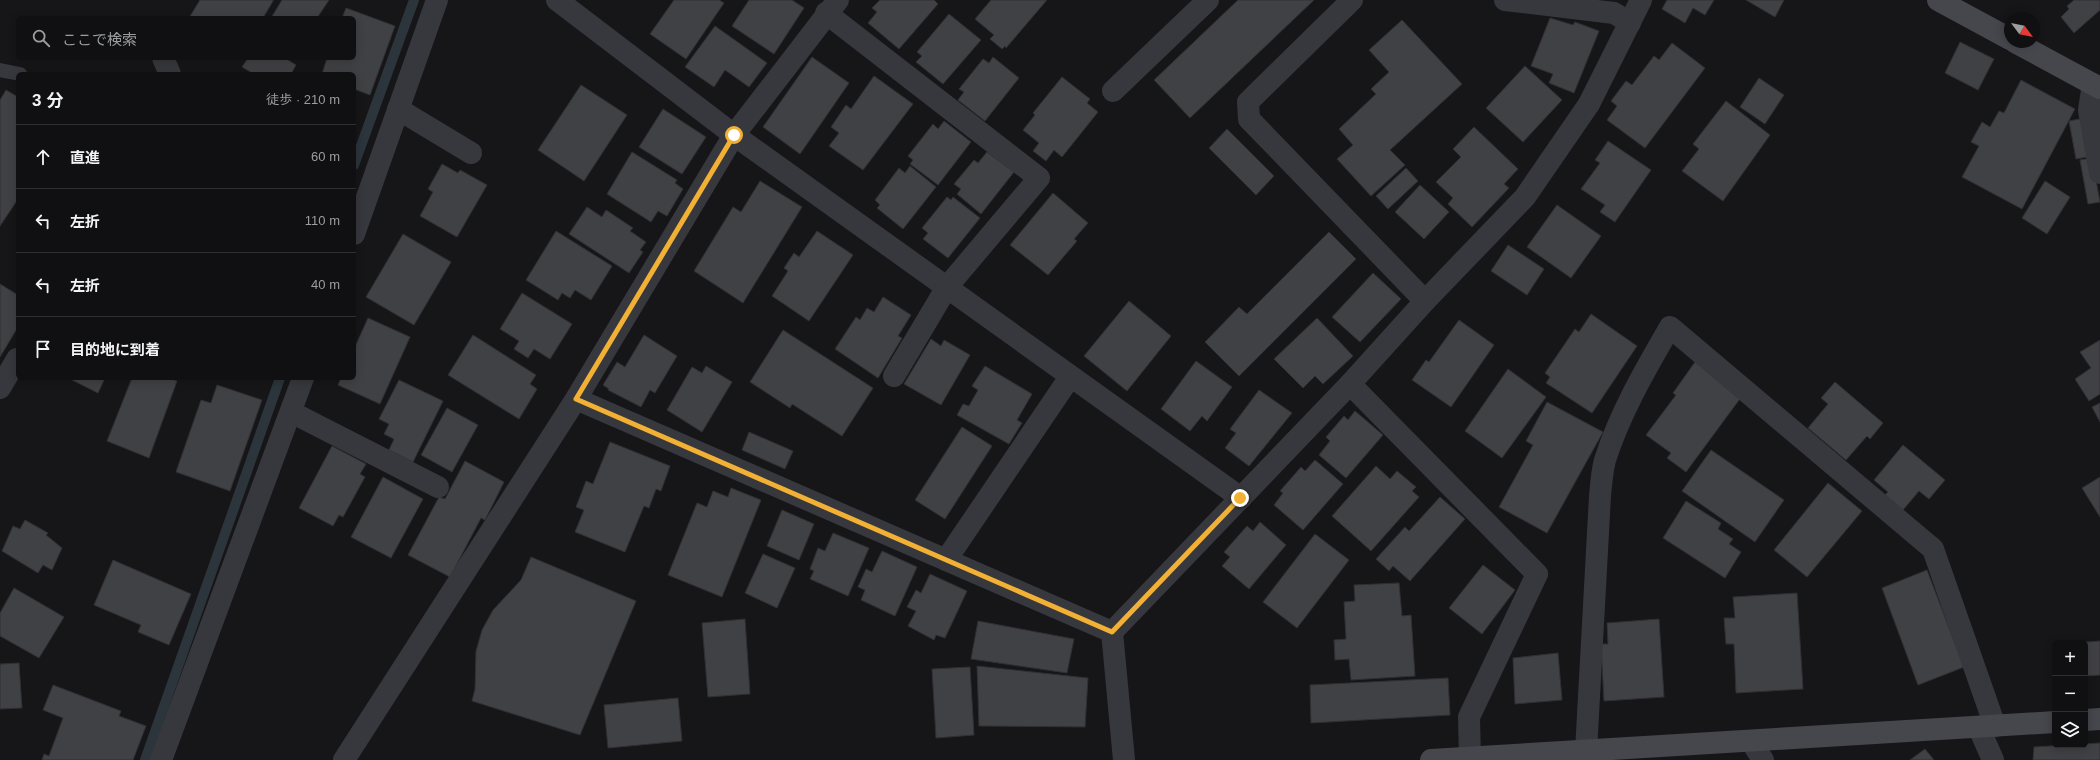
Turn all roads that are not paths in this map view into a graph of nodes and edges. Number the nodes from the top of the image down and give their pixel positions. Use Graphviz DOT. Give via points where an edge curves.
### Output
graph roads {
  1 [pos="437,0"];
  2 [pos="557,0"];
  3 [pos="1208,0"];
  4 [pos="1352,0"];
  5 [pos="1504,0"];
  6 [pos="1641,0"];
  7 [pos="1938,0"];
  8 [pos="832,7"];
  9 [pos="1630,23"];
  10 [pos="2004,36"];
  11 [pos="2026,48"];
  12 [pos="164,60"];
  13 [pos="0,70"];
  14 [pos="169,72"];
  15 [pos="16,73"];
  16 [pos="2096,86"];
  17 [pos="1113,91"];
  18 [pos="398,109"];
  19 [pos="734,135"];
  20 [pos="471,153"];
  21 [pos="2100,173"];
  22 [pos="356,228"];
  23 [pos="948,287"];
  24 [pos="1425,301"];
  25 [pos="16,361"];
  26 [pos="894,376"];
  27 [pos="1070,377"];
  28 [pos="302,380"];
  29 [pos="1350,384"];
  30 [pos="0,388"];
  31 [pos="576,399"];
  32 [pos="291,412"];
  33 [pos="438,487"];
  34 [pos="1240,498"];
  35 [pos="946,560"];
  36 [pos="1112,632"];
  37 [pos="2100,719"];
  38 [pos="2088,720"];
  39 [pos="2052,722"];
  40 [pos="1987,727"];
  41 [pos="1751,741"];
  42 [pos="1586,751"];
  43 [pos="1470,758"];
  44 [pos="161,760"];
  45 [pos="344,760"];
  46 [pos="1124,760"];
  47 [pos="1431,760"];
  48 [pos="1763,760"];
  49 [pos="1993,760"];
  1 -- 18 [label="street"];
  2 -- 19 [label="street"];
  3 -- 17 [label="street"];
  4 -- 24 [label="street" via="1248,102 1249,119"];
  5 -- 9 [label="street" via="1614,13"];
  6 -- 9 [label="street"];
  7 -- 10 [label="street"];
  8 -- 19 [label="street"];
  8 -- 23 [label="street" via="1040,178"];
  9 -- 24 [label="street" via="1589,104 1525,197"];
  11 -- 16 [label="street"];
  12 -- 14 [label="street"];
  13 -- 15 [label="lane"];
  16 -- 21 [label="street" via="2089,110"];
  18 -- 20 [label="street"];
  18 -- 22 [label="street"];
  19 -- 23 [label="street"];
  19 -- 31 [label="street"];
  23 -- 26 [label="street"];
  23 -- 27 [label="street"];
  24 -- 29 [label="street"];
  25 -- 30 [label="street"];
  27 -- 34 [label="street"];
  27 -- 35 [label="street"];
  28 -- 32 [label="street"];
  29 -- 34 [label="street"];
  29 -- 43 [label="street" via="1537,574 1469,717"];
  31 -- 35 [label="street"];
  31 -- 45 [label="street"];
  32 -- 33 [label="street"];
  32 -- 44 [label="street"];
  34 -- 36 [label="street"];
  35 -- 36 [label="street"];
  36 -- 46 [label="street"];
  37 -- 38 [label="street"];
  39 -- 40 [label="street"];
  40 -- 41 [label="street"];
  40 -- 42 [label="street" via="1933,549 1670,327 1640,379 1605,461 1600,496"];
  40 -- 49 [label="street"];
  41 -- 42 [label="street"];
  41 -- 48 [label="street"];
  42 -- 43 [label="street"];
  43 -- 47 [label="street"];
}
